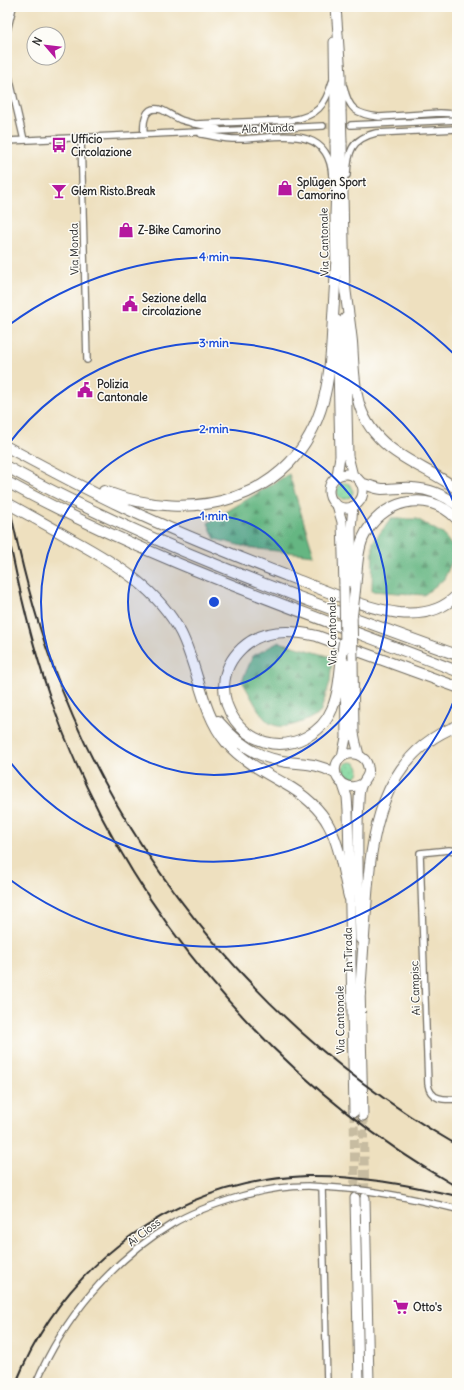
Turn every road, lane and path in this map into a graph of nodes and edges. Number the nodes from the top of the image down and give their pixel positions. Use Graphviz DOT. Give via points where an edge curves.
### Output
graph roads {
  1 [pos="13,7"];
  2 [pos="335,7"];
  3 [pos="7,30"];
  4 [pos="7,68"];
  5 [pos="338,74"];
  6 [pos="457,118"];
  7 [pos="194,124"];
  8 [pos="351,125"];
  9 [pos="323,126"];
  10 [pos="457,129"];
  11 [pos="224,130"];
  12 [pos="191,133"];
  13 [pos="144,134"];
  14 [pos="81,138"];
  15 [pos="24,140"];
  16 [pos="7,141"];
  17 [pos="339,216"];
  18 [pos="336,266"];
  19 [pos="345,287"];
  20 [pos="87,360"];
  21 [pos="7,447"];
  22 [pos="7,467"];
  23 [pos="50,470"];
  24 [pos="337,476"];
  25 [pos="357,479"];
  26 [pos="7,482"];
  27 [pos="457,489"];
  28 [pos="7,503"];
  29 [pos="457,504"];
  30 [pos="337,505"];
  31 [pos="353,506"];
  32 [pos="457,519"];
  33 [pos="350,588"];
  34 [pos="457,595"];
  35 [pos="352,616"];
  36 [pos="344,642"];
  37 [pos="457,655"];
  38 [pos="347,657"];
  39 [pos="457,671"];
  40 [pos="457,687"];
  41 [pos="207,704"];
  42 [pos="457,726"];
  43 [pos="359,755"];
  44 [pos="342,757"];
  45 [pos="335,773"];
  46 [pos="362,784"];
  47 [pos="343,785"];
  48 [pos="457,851"];
  49 [pos="349,897"];
  50 [pos="360,993"];
  51 [pos="457,1099"];
  52 [pos="354,1112"];
  53 [pos="363,1116"];
  54 [pos="322,1187"];
  55 [pos="355,1198"];
  56 [pos="365,1198"];
  57 [pos="457,1209"];
  58 [pos="36,1383"];
  59 [pos="326,1383"];
  60 [pos="359,1383"];
  61 [pos="369,1383"];
  1 -- 3 [label="street"];
  2 -- 5 [label="main road, Via Cantonale"];
  4 -- 15 [label="street"];
  5 -- 6 [label="street" via="350,105 362,113 379,117 440,113"];
  5 -- 7 [label="street, Ala Munda" via="326,100 316,111 306,116 292,120"];
  5 -- 17 [label="main road, Via Cantonale, bridge" via="336,186"];
  6 -- 8 [label="street"];
  7 -- 11 [label="street, Ala Munda"];
  7 -- 13 [label="street, Ala Munda" via="154,109 145,116"];
  9 -- 11 [label="street, Ala Munda"];
  10 -- 17 [label="street" via="376,133 358,141 348,157"];
  11 -- 12 [label="street, Ala Munda"];
  12 -- 13 [label="street, Ala Munda"];
  12 -- 17 [label="street, Ala Munda" via="238,139 300,137 314,141 324,151 331,166"];
  13 -- 14 [label="street, Ala Munda"];
  14 -- 15 [label="street, Ala Munda"];
  14 -- 20 [label="street, Via Monda"];
  15 -- 16 [label="street, Ala Munda"];
  17 -- 18 [label="main road, Via Cantonale"];
  17 -- 19 [label="main road, Via Cantonale"];
  18 -- 23 [label="highway" via="330,364 323,403 314,426 301,448 282,470 264,483 221,502 176,506 122,497"];
  18 -- 24 [label="main road, Via Cantonale" via="340,456"];
  19 -- 25 [label="main road, Via Cantonale" via="348,456"];
  19 -- 27 [label="highway" via="354,384 367,421 376,434 396,453"];
  21 -- 23 [label="highway"];
  22 -- 37 [label="highway" via="79,504 172,546 290,594"];
  23 -- 34 [label="highway" via="176,531 292,578 373,607 417,613 440,608"];
  24 -- 25 [label="main road" via="345,474"];
  24 -- 30 [label="main road" via="331,483 329,492"];
  25 -- 29 [label="highway" via="382,489 426,489"];
  25 -- 31 [label="main road" via="362,488 362,496"];
  26 -- 39 [label="highway" via="171,560"];
  28 -- 41 [label="highway" via="103,557 131,575 148,590 166,610 181,634"];
  30 -- 31 [label="main road"];
  30 -- 33 [label="main road, Via Cantonale" via="342,522"];
  31 -- 33 [label="main road, Via Cantonale"];
  32 -- 33 [label="highway" via="444,508 423,501 405,502 384,512 371,524 361,543"];
  33 -- 35 [label="highway, bridge"];
  33 -- 36 [label="main road, Via Cantonale, bridge"];
  35 -- 38 [label="main road, Via Cantonale, bridge"];
  36 -- 38 [label="highway, bridge"];
  38 -- 40 [label="highway" via="332,710 322,725 296,742 273,744 257,739 243,731 227,707 224,694 229,665 246,644 274,633 317,636"];
  38 -- 43 [label="main road, Via Cantonale" via="354,733"];
  38 -- 44 [label="main road, Via Cantonale" via="346,738"];
  41 -- 45 [label="highway" via="226,730 250,750 276,760 312,764"];
  41 -- 49 [label="highway" via="219,732 237,754 254,767 297,791 321,812 336,841"];
  42 -- 50 [label="highway" via="432,738 411,756 396,777 384,802 375,833 369,873"];
  43 -- 44 [label="main road"];
  43 -- 46 [label="main road" via="368,767 368,776"];
  44 -- 45 [label="main road" via="336,765"];
  45 -- 47 [label="main road"];
  46 -- 47 [label="main road" via="351,787"];
  46 -- 50 [label="main road, In Tirada" via="358,807"];
  47 -- 49 [label="main road, Via Cantonale" via="348,810"];
  48 -- 51 [label="street, Ai Campisc" via="420,853 428,1084 431,1093 438,1099"];
  49 -- 52 [label="main road, Via Cantonale"];
  50 -- 53 [label="main road, In Tirada"];
  54 -- 57 [label="street, Ai Cioss" via="368,1191"];
  54 -- 58 [label="street, Ai Cioss" via="295,1186 255,1193 212,1206 172,1224 109,1273 91,1294 62,1332"];
  54 -- 59 [label="street"];
  55 -- 60 [label="main road"];
  56 -- 61 [label="main road"];
}
